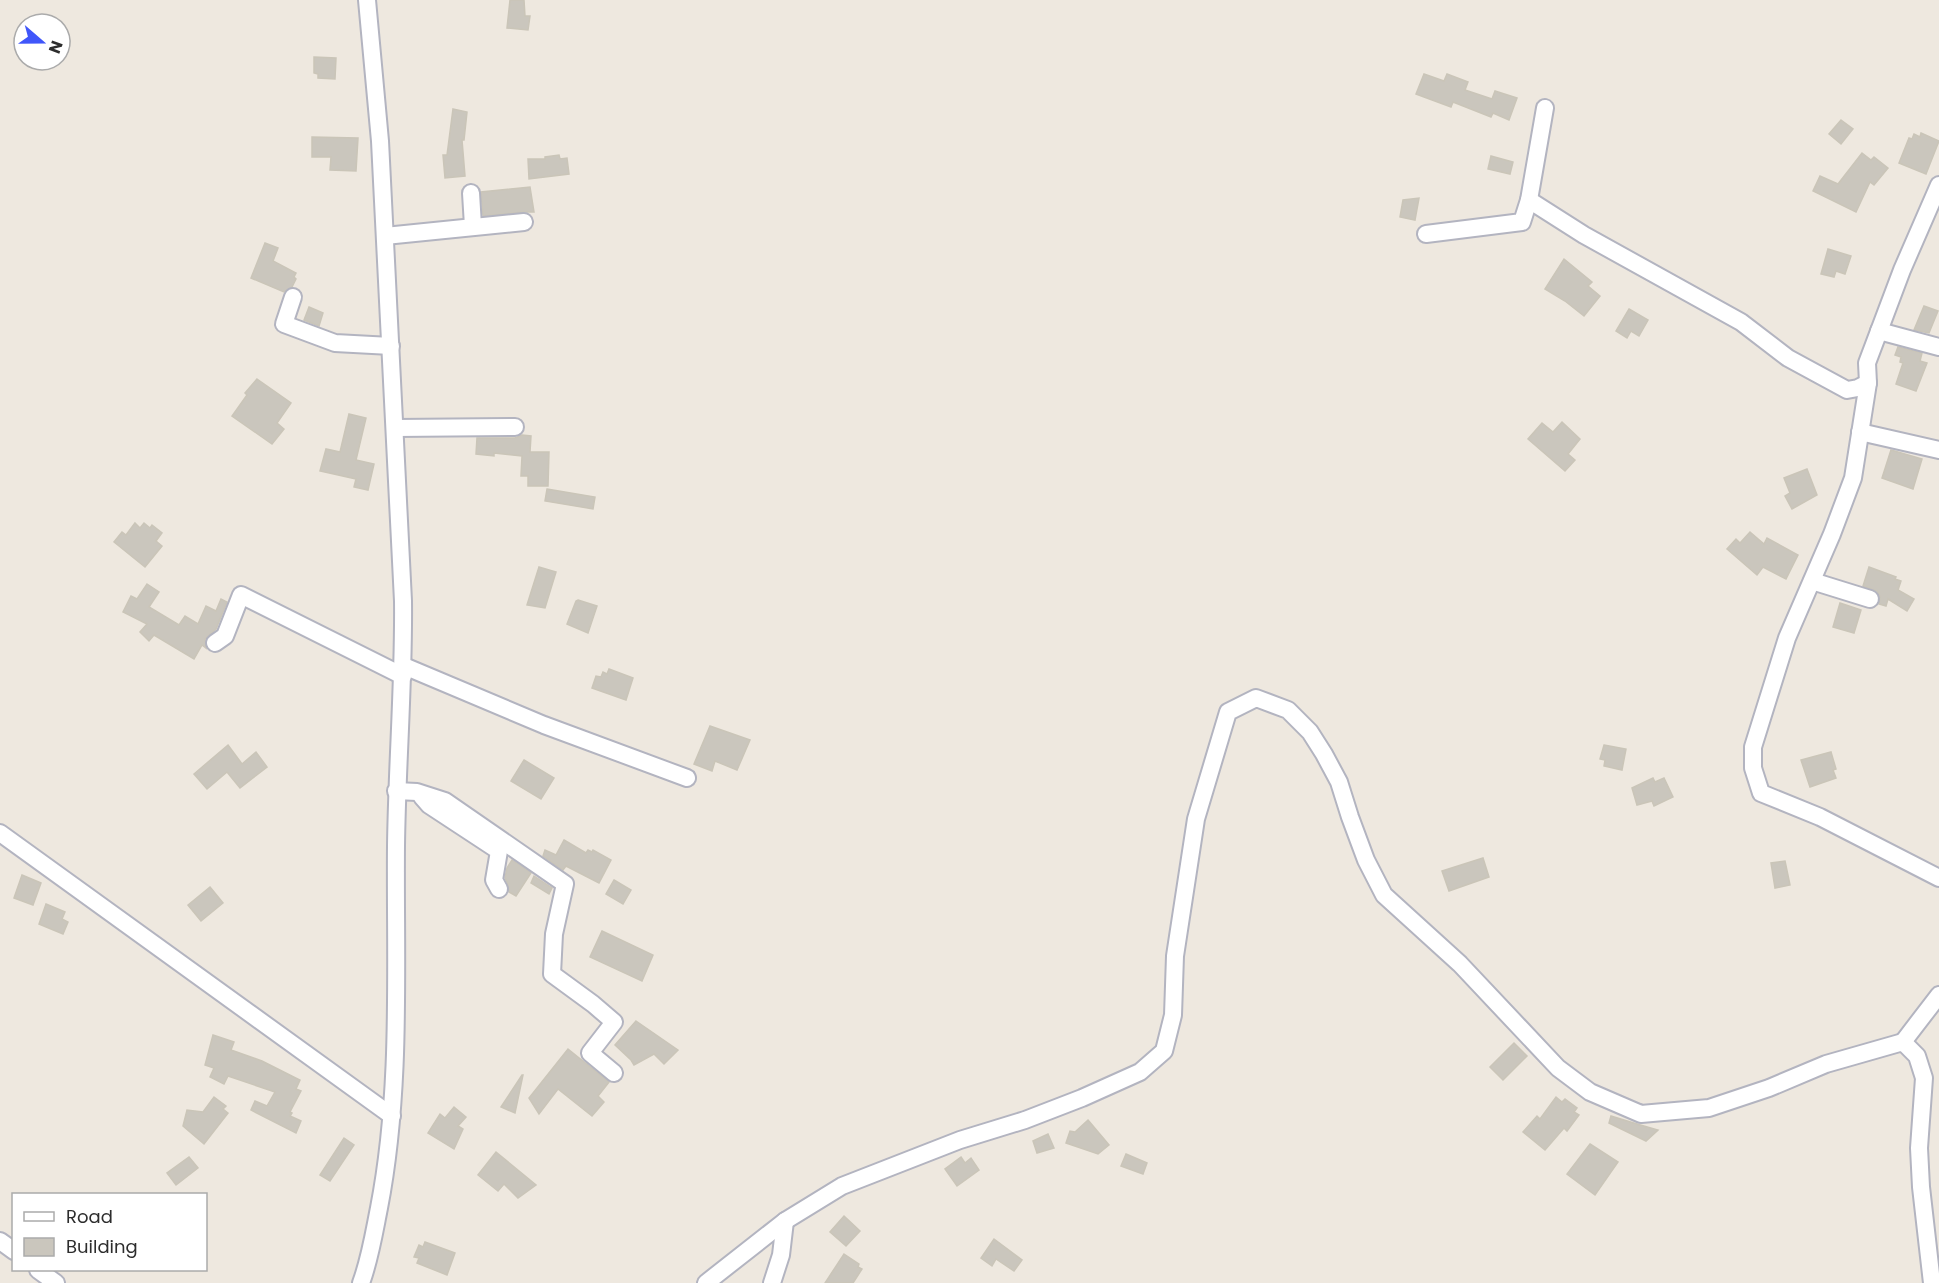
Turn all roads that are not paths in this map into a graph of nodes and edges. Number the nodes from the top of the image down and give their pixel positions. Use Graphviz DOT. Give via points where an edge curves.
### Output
graph roads {
  1 [pos="367,0"];
  2 [pos="1545,108"];
  3 [pos="1939,185"];
  4 [pos="471,193"];
  5 [pos="1529,200"];
  6 [pos="524,222"];
  7 [pos="473,226"];
  8 [pos="1426,234"];
  9 [pos="385,236"];
  10 [pos="293,297"];
  11 [pos="1879,331"];
  12 [pos="391,346"];
  13 [pos="1939,347"];
  14 [pos="1868,383"];
  15 [pos="515,427"];
  16 [pos="395,428"];
  17 [pos="1860,432"];
  18 [pos="1939,450"];
  19 [pos="1812,580"];
  20 [pos="1870,599"];
  21 [pos="215,644"];
  22 [pos="403,671"];
  23 [pos="687,778"];
  24 [pos="396,791"];
  25 [pos="417,792"];
  26 [pos="0,833"];
  27 [pos="1939,878"];
  28 [pos="500,889"];
  29 [pos="1939,995"];
  30 [pos="1903,1042"];
  31 [pos="614,1073"];
  32 [pos="392,1116"];
  33 [pos="785,1221"];
  34 [pos="41,1271"];
  35 [pos="56,1283"];
  36 [pos="361,1283"];
  37 [pos="706,1283"];
  38 [pos="772,1283"];
  39 [pos="1932,1283"];
  1 -- 9 [label="street"];
  2 -- 5 [label="street"];
  3 -- 11 [label="street"];
  4 -- 7 [label="street"];
  5 -- 8 [label="street" via="1522,222"];
  5 -- 14 [label="street" via="1741,322 1788,358 1837,385 1847,390"];
  6 -- 7 [label="street"];
  7 -- 9 [label="street"];
  9 -- 12 [label="street"];
  10 -- 12 [label="street" via="284,324 335,343"];
  11 -- 13 [label="street"];
  11 -- 14 [label="street" via="1867,363"];
  12 -- 16 [label="street"];
  14 -- 17 [label="street"];
  15 -- 16 [label="street"];
  16 -- 22 [label="street"];
  17 -- 18 [label="street"];
  17 -- 19 [label="street" via="1853,478"];
  19 -- 20 [label="street"];
  19 -- 27 [label="street" via="1787,638 1753,747 1753,768 1761,793 1820,817"];
  21 -- 22 [label="street" via="225,636 241,595"];
  22 -- 23 [label="street"];
  22 -- 24 [label="street"];
  24 -- 25 [label="street"];
  24 -- 32 [label="street"];
  25 -- 28 [label="street" via="429,805 499,851 494,880"];
  25 -- 31 [label="street" via="445,801 565,884 554,934 552,974 614,1022 590,1053"];
  26 -- 32 [label="street"];
  29 -- 30 [label="street"];
  30 -- 33 [label="street" via="1826,1064 1709,1108 1641,1114 1590,1092 1558,1068 1460,963 1384,895 1324,753 1288,710 1256,698 1228,712 1196,819 1175,956 1173,1015 1164,1051 1140,1072 1026,1120 960,1140 852,1182"];
  30 -- 39 [label="street" via="1917,1056 1924,1078 1919,1148"];
  32 -- 36 [label="street" via="385,1175"];
  33 -- 37 [label="street"];
  33 -- 38 [label="street" via="781,1255"];
  34 -- 35 [label="street"];
}
